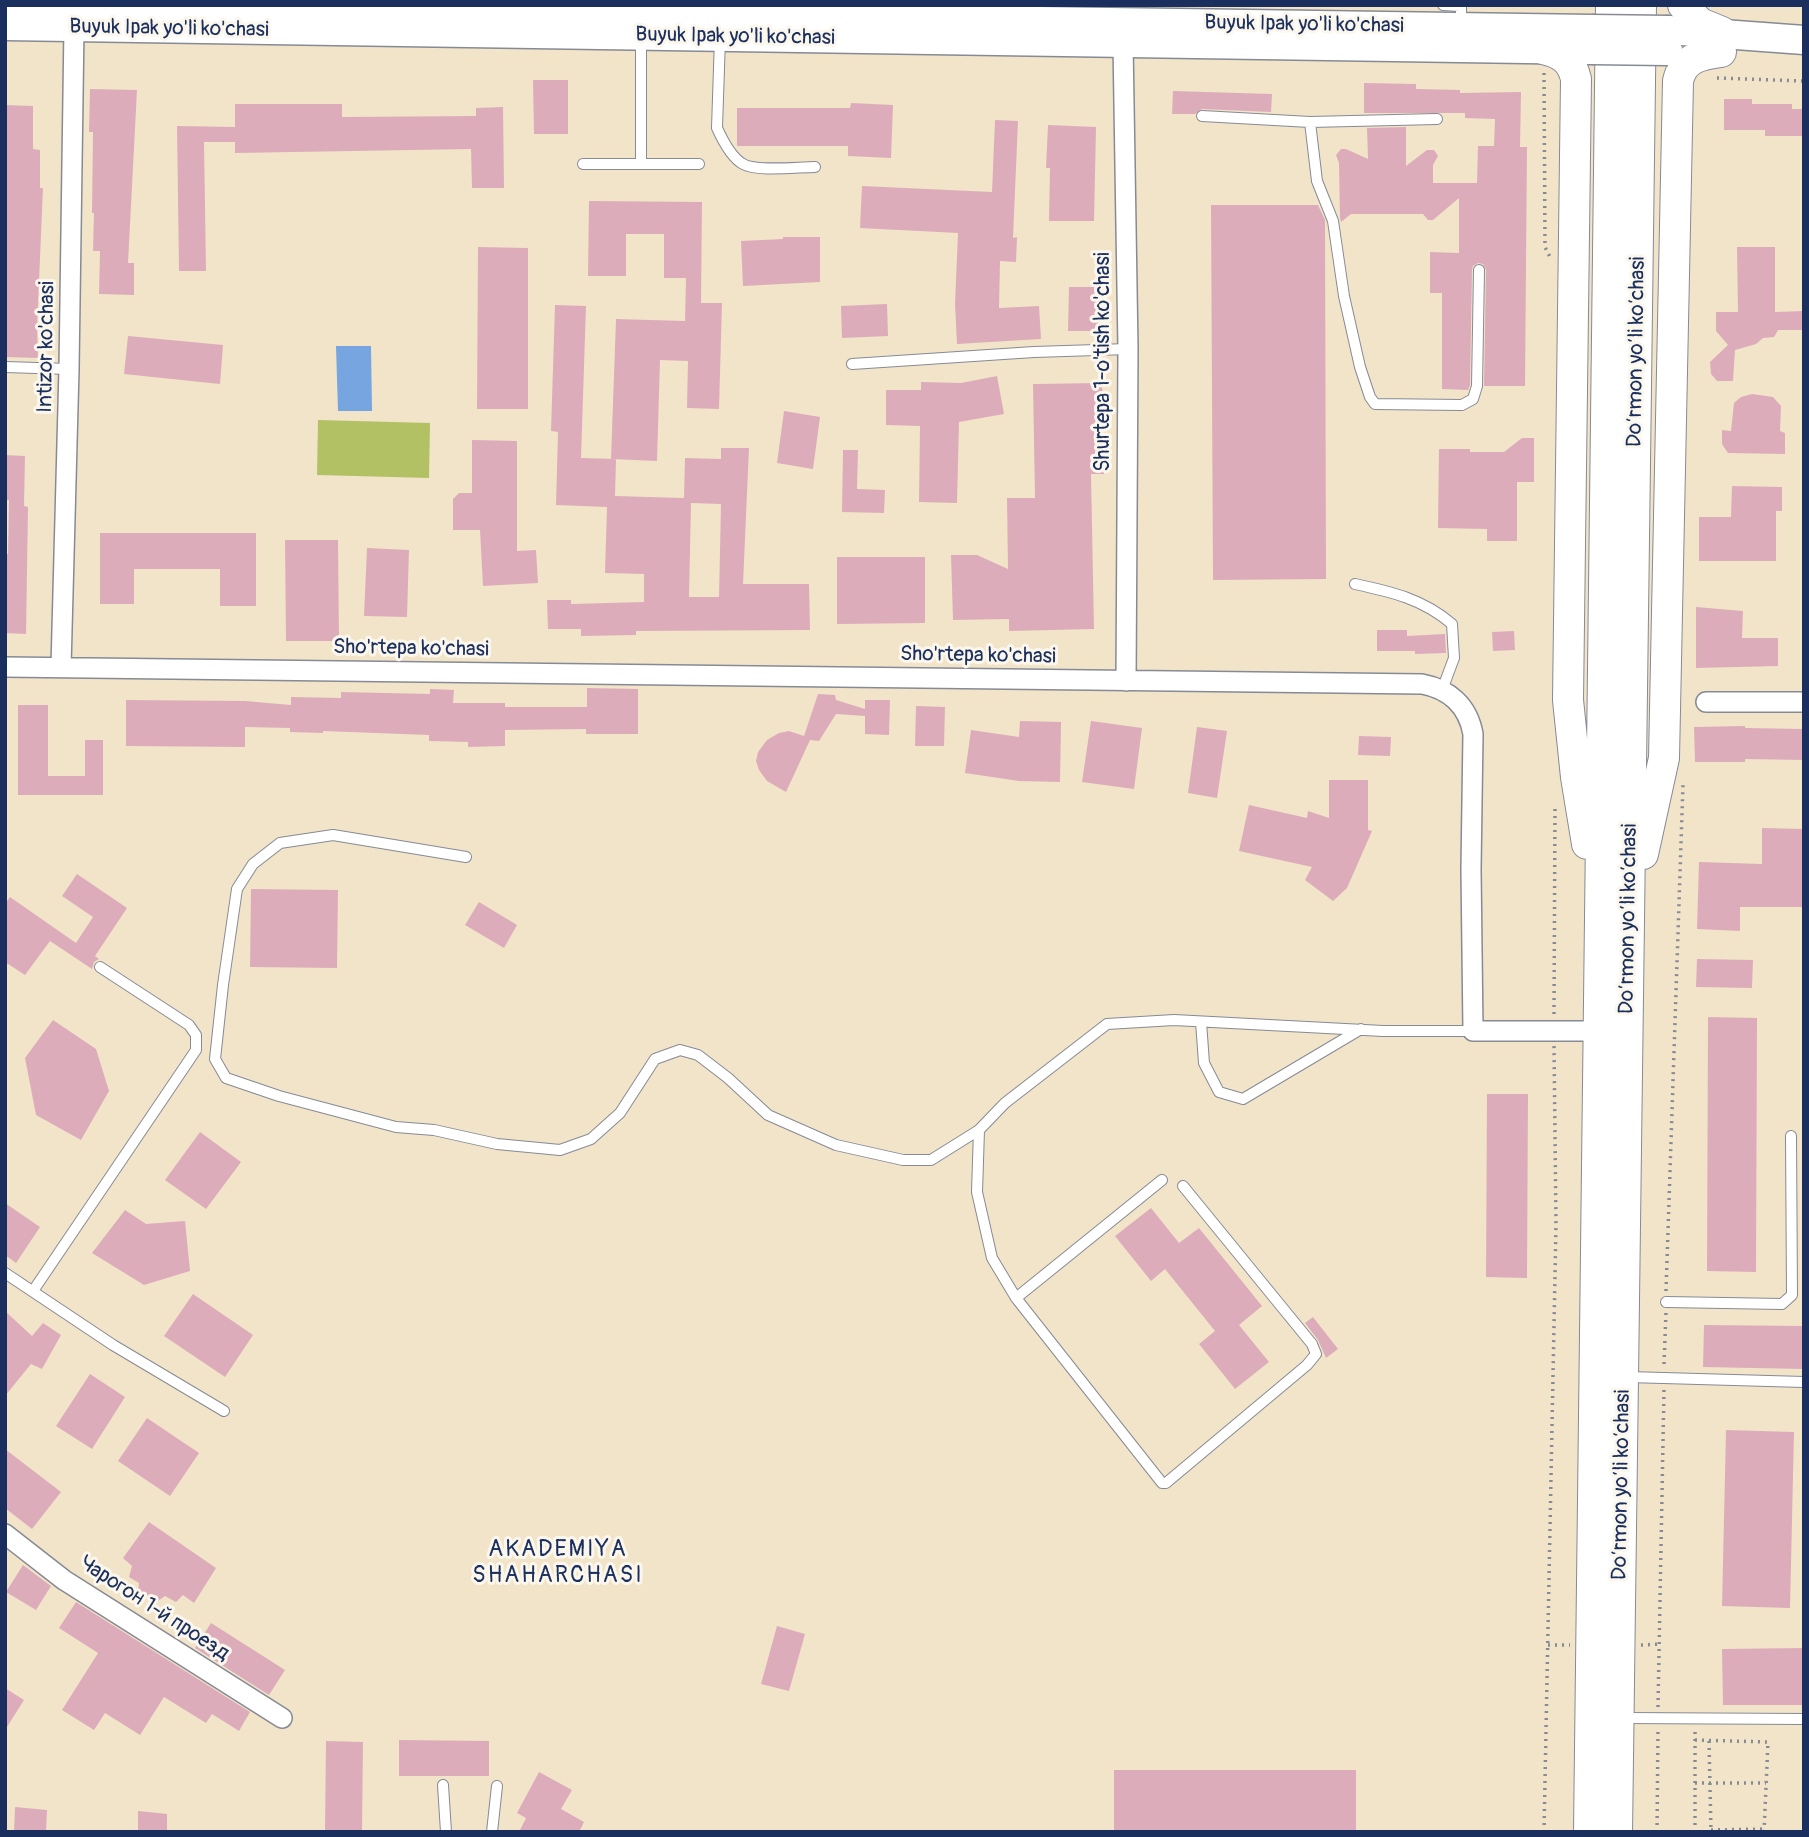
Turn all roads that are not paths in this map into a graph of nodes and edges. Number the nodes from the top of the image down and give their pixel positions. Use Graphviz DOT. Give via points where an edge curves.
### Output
graph roads {
  1 [pos="1443,5"];
  2 [pos="1611,5"];
  3 [pos="1642,5"];
  4 [pos="5,6"];
  5 [pos="824,12"];
  6 [pos="1461,13"];
  7 [pos="574,18"];
  8 [pos="5,26"];
  9 [pos="74,27"];
  10 [pos="1131,27"];
  11 [pos="1673,29"];
  12 [pos="640,36"];
  13 [pos="720,37"];
  14 [pos="1592,40"];
  15 [pos="1804,40"];
  16 [pos="1543,49"];
  17 [pos="1716,54"];
  18 [pos="1804,58"];
  19 [pos="1202,116"];
  20 [pos="1437,119"];
  21 [pos="1310,122"];
  22 [pos="583,164"];
  23 [pos="641,164"];
  24 [pos="699,164"];
  25 [pos="814,167"];
  26 [pos="1479,270"];
  27 [pos="1128,349"];
  28 [pos="852,364"];
  29 [pos="5,367"];
  30 [pos="69,369"];
  31 [pos="1355,584"];
  32 [pos="5,667"];
  33 [pos="61,667"];
  34 [pos="1126,681"];
  35 [pos="1442,690"];
  36 [pos="1706,702"];
  37 [pos="1804,702"];
  38 [pos="466,857"];
  39 [pos="1615,923"];
  40 [pos="100,967"];
  41 [pos="1201,1022"];
  42 [pos="1362,1028"];
  43 [pos="1473,1031"];
  44 [pos="1613,1031"];
  45 [pos="979,1130"];
  46 [pos="1791,1136"];
  47 [pos="1163,1180"];
  48 [pos="1183,1186"];
  49 [pos="5,1273"];
  50 [pos="33,1291"];
  51 [pos="1016,1298"];
  52 [pos="1666,1302"];
  53 [pos="1624,1377"];
  54 [pos="1804,1382"];
  55 [pos="224,1411"];
  56 [pos="5,1534"];
  57 [pos="282,1718"];
  58 [pos="1619,1718"];
  59 [pos="1804,1719"];
  60 [pos="443,1785"];
  61 [pos="497,1786"];
  62 [pos="446,1832"];
  63 [pos="492,1832"];
  64 [pos="1589,1832"];
  65 [pos="1617,1832"];
  1 -- 6 [label="lane"];
  2 -- 39 [label="main road, Do‘rmon yo‘li ko‘chasi"];
  3 -- 39 [label="main road, Do‘rmon yo‘li ko‘chasi"];
  4 -- 7 [label="main road, Buyuk Ipak yo'li ko'chasi"];
  5 -- 7 [label="main road, Buyuk Ipak yo'li ko'chasi"];
  5 -- 10 [label="main road, Buyuk Ipak yo'li ko'chasi"];
  6 -- 10 [label="main road, Buyuk Ipak yo'li ko'chasi"];
  6 -- 14 [label="main road, Buyuk Ipak yo'li ko'chasi"];
  7 -- 9 [label="main road, Buyuk Ipak yo'li ko'chasi"];
  7 -- 12 [label="main road, Buyuk Ipak yo'li ko'chasi"];
  8 -- 9 [label="main road, Buyuk Ipak yo'li ko'chasi"];
  9 -- 30 [label="street, Intizor ko'chasi"];
  10 -- 13 [label="main road, Buyuk Ipak yo'li ko'chasi"];
  10 -- 16 [label="main road, Buyuk Ipak yo'li ko'chasi"];
  10 -- 27 [label="street, Shurtepa 1-o'tish ko'chasi"];
  11 -- 14 [label="main road, Buyuk Ipak yo'li ko'chasi, bridge"];
  11 -- 17 [label="main road, Buyuk Ipak yo'li ko'chasi"];
  11 -- 17 [label="main road" via="1700,23"];
  12 -- 13 [label="main road, Buyuk Ipak yo'li ko'chasi"];
  12 -- 23 [label="lane"];
  13 -- 25 [label="lane" via="721,137 741,163 751,167"];
  14 -- 16 [label="main road, Buyuk Ipak yo'li ko'chasi"];
  15 -- 17 [label="main road, Buyuk Ipak yo'li ko'chasi"];
  16 -- 39 [label="main road" via="1567,59 1576,79 1568,700 1576,777"];
  17 -- 18 [label="main road, Buyuk Ipak yo'li ko'chasi"];
  17 -- 39 [label="main road" via="1688,61 1678,81 1664,758"];
  19 -- 21 [label="lane"];
  20 -- 21 [label="lane"];
  21 -- 26 [label="lane" via="1317,181 1333,221 1360,367 1375,404 1462,405 1473,399 1478,386"];
  22 -- 23 [label="lane"];
  23 -- 24 [label="lane"];
  27 -- 28 [label="lane"];
  27 -- 34 [label="street, Shurtepa 1-o'tish ko'chasi"];
  29 -- 30 [label="lane"];
  30 -- 33 [label="street, Intizor ko'chasi"];
  31 -- 35 [label="lane" via="1433,608 1452,624 1454,658"];
  32 -- 33 [label="street, Sho'rtepa ko'chasi"];
  33 -- 34 [label="street, Sho'rtepa ko'chasi"];
  34 -- 35 [label="street, Sho'rtepa ko'chasi" via="1422,684"];
  35 -- 43 [label="street" via="1464,709 1473,734"];
  36 -- 37 [label="street"];
  38 -- 45 [label="lane" via="333,835 280,843 253,864 237,889 223,985 215,1059 226,1078 279,1097 396,1127 560,1150 590,1139 620,1113 655,1059 680,1050 698,1055 768,1115 836,1145 903,1160 931,1160"];
  39 -- 44 [label="main road, Do‘rmon yo‘li ko‘chasi"];
  40 -- 50 [label="lane" via="189,1025 196,1035 196,1050"];
  41 -- 42 [label="lane"];
  41 -- 42 [label="lane" via="1204,1063 1220,1092 1243,1099"];
  41 -- 45 [label="lane" via="1107,1024 1006,1103"];
  42 -- 43 [label="lane"];
  43 -- 44 [label="street"];
  44 -- 53 [label="main road, Do‘rmon yo‘li ko‘chasi"];
  44 -- 64 [label="main road, Do‘rmon yo‘li ko‘chasi" via="1591,1645"];
  45 -- 51 [label="lane" via="977,1192 992,1258"];
  46 -- 52 [label="lane" via="1792,1295 1782,1304"];
  47 -- 51 [label="lane"];
  48 -- 51 [label="lane" via="1316,1354 1166,1483"];
  49 -- 50 [label="lane"];
  50 -- 55 [label="lane"];
  53 -- 54 [label="lane"];
  53 -- 58 [label="main road, Do‘rmon yo‘li ko‘chasi"];
  56 -- 57 [label="street, Чарогон 1-й проезд" via="64,1580"];
  58 -- 59 [label="lane"];
  58 -- 65 [label="main road, Do‘rmon yo‘li ko‘chasi"];
  60 -- 62 [label="lane"];
  61 -- 63 [label="lane"];
}
